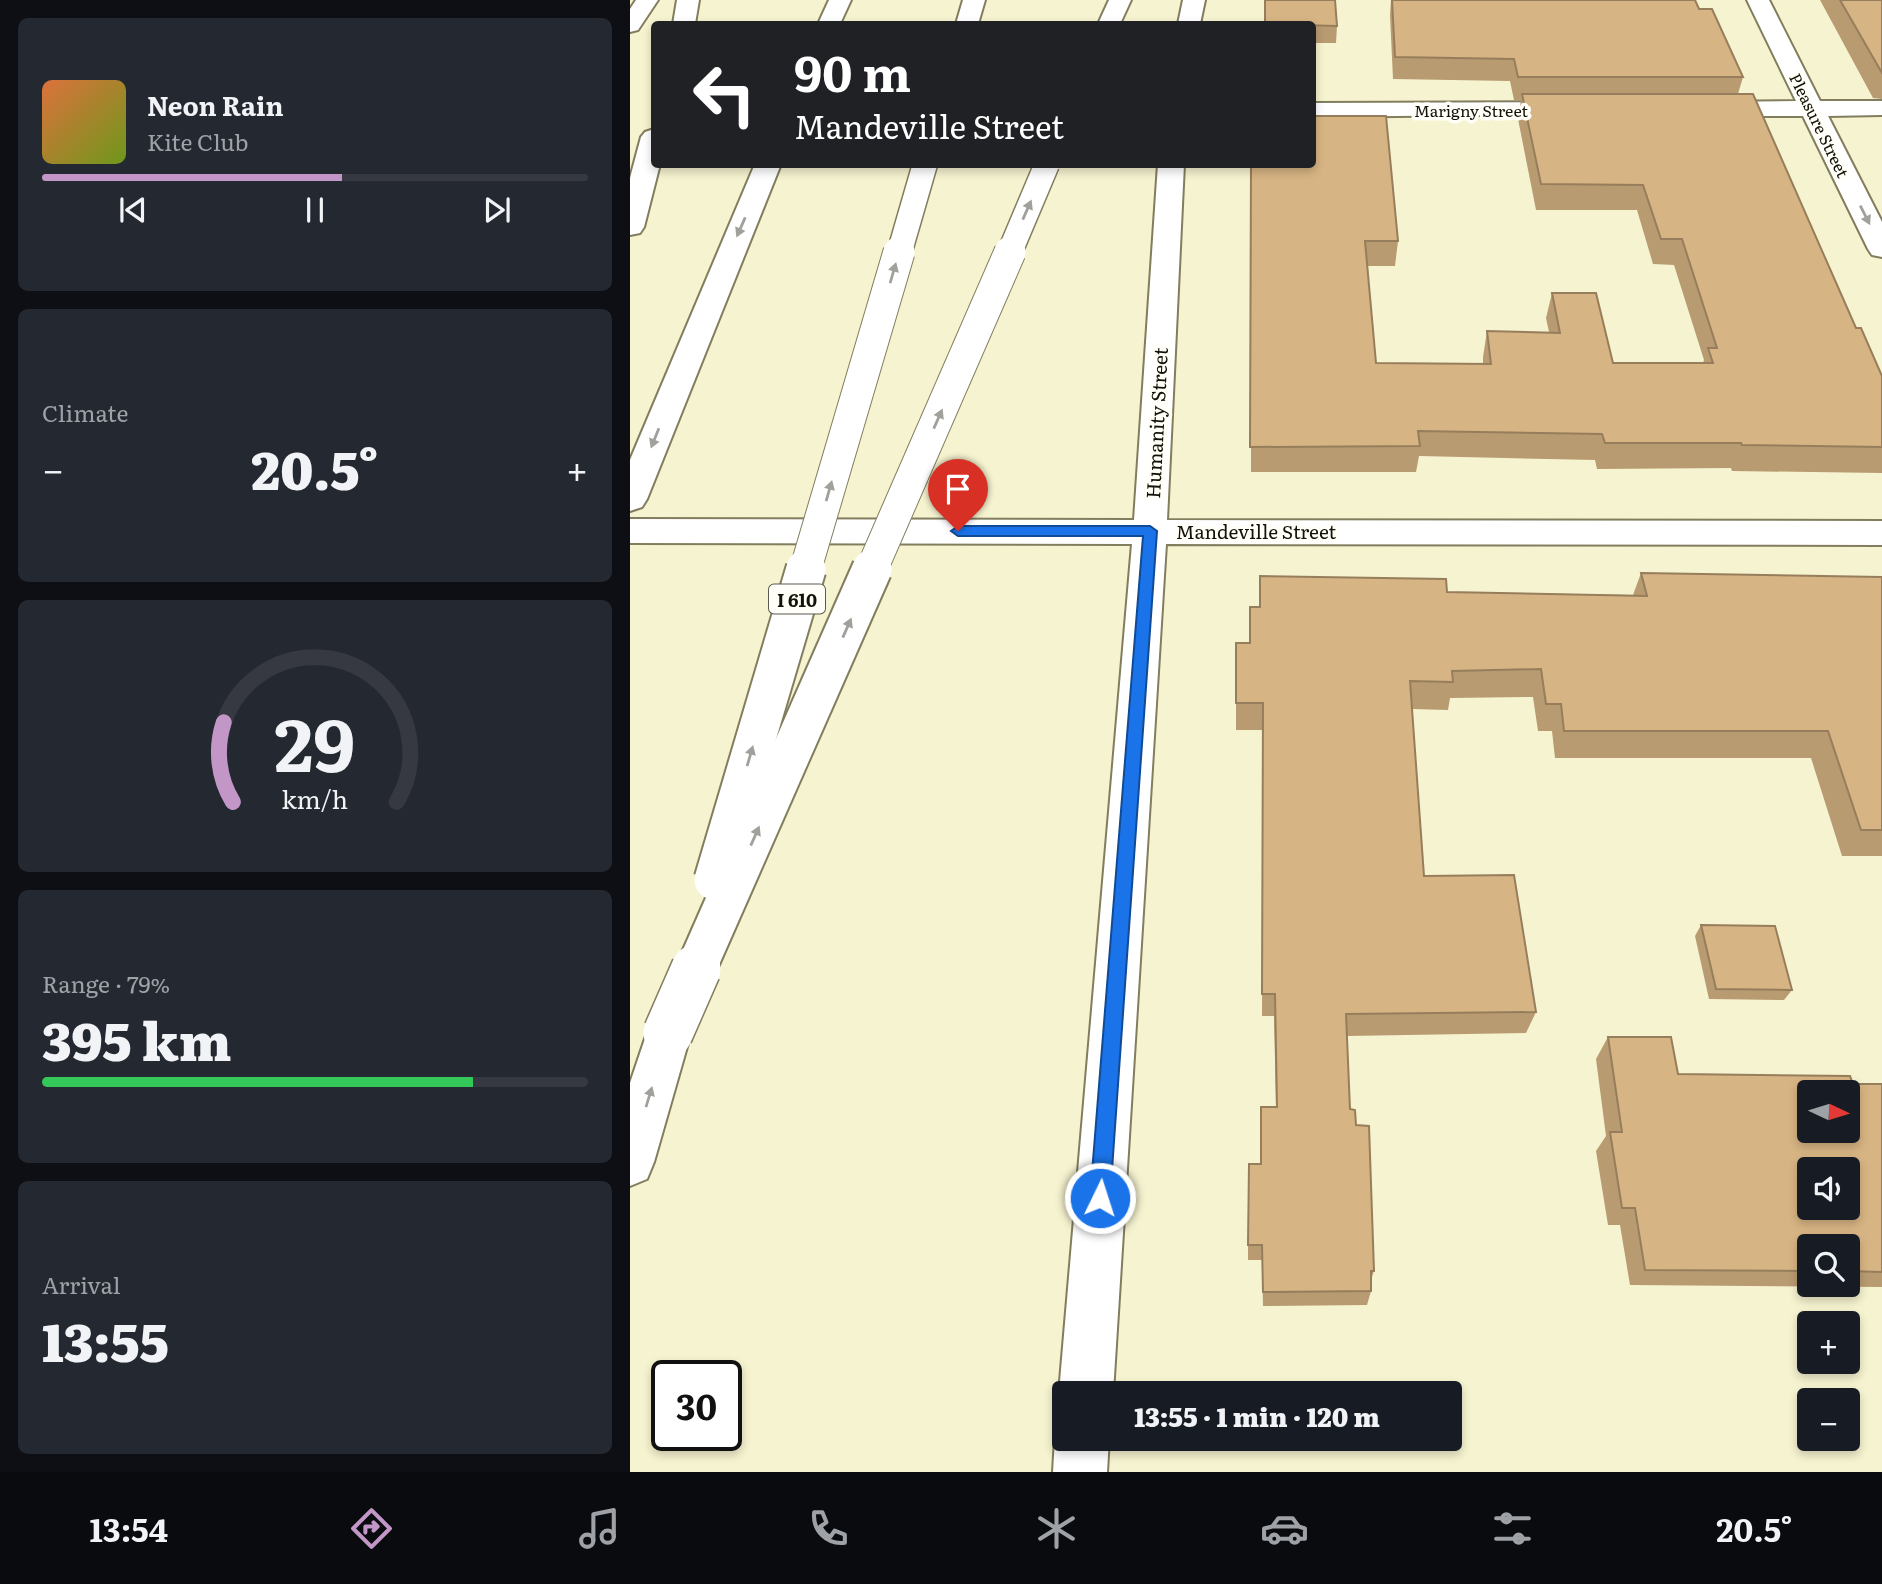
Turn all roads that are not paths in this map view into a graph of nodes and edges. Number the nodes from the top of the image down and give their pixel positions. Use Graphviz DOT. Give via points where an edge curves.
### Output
graph roads {
  1 [pos="647,0"];
  2 [pos="688,0"];
  3 [pos="840,0"];
  4 [pos="974,0"];
  5 [pos="1194,0"];
  6 [pos="1758,0"];
  7 [pos="684,21"];
  8 [pos="831,21"];
  9 [pos="968,21"];
  10 [pos="1190,21"];
  11 [pos="630,25"];
  12 [pos="1812,108"];
  13 [pos="1882,108"];
  14 [pos="1590,109"];
  15 [pos="1687,109"];
  16 [pos="1316,110"];
  17 [pos="651,148"];
  18 [pos="766,168"];
  19 [pos="924,168"];
  20 [pos="1045,168"];
  21 [pos="1171,168"];
  22 [pos="630,227"];
  23 [pos="1882,249"];
  24 [pos="630,499"];
  25 [pos="630,531"];
  26 [pos="1150,531"];
  27 [pos="1882,533"];
  28 [pos="668,1033"];
  29 [pos="630,1162"];
  30 [pos="1087,1381"];
  31 [pos="1081,1451"];
  32 [pos="1080,1472"];
  1 -- 11 [label="main road"];
  2 -- 7 [label="main road"];
  3 -- 8 [label="main road"];
  4 -- 9 [label="main road"];
  5 -- 10 [label="main road"];
  6 -- 12 [label="main road, Pleasure Street"];
  12 -- 13 [label="main road"];
  12 -- 15 [label="main road"];
  12 -- 23 [label="main road, Pleasure Street, one-way"];
  14 -- 16 [label="main road, Marigny Street"];
  17 -- 22 [label="main road"];
  18 -- 24 [label="main road, one-way"];
  28 -- 19 [label="main road, I 610, one-way, bridge"];
  28 -- 20 [label="main road, one-way, bridge"];
  21 -- 26 [label="main road, Humanity Street"];
  25 -- 26 [label="main road, Mandeville Street"];
  26 -- 27 [label="main road, Mandeville Street"];
  26 -- 30 [label="main road, Humanity Street"];
  29 -- 28 [label="main road, I 610, one-way"];
  31 -- 32 [label="main road"];
}
